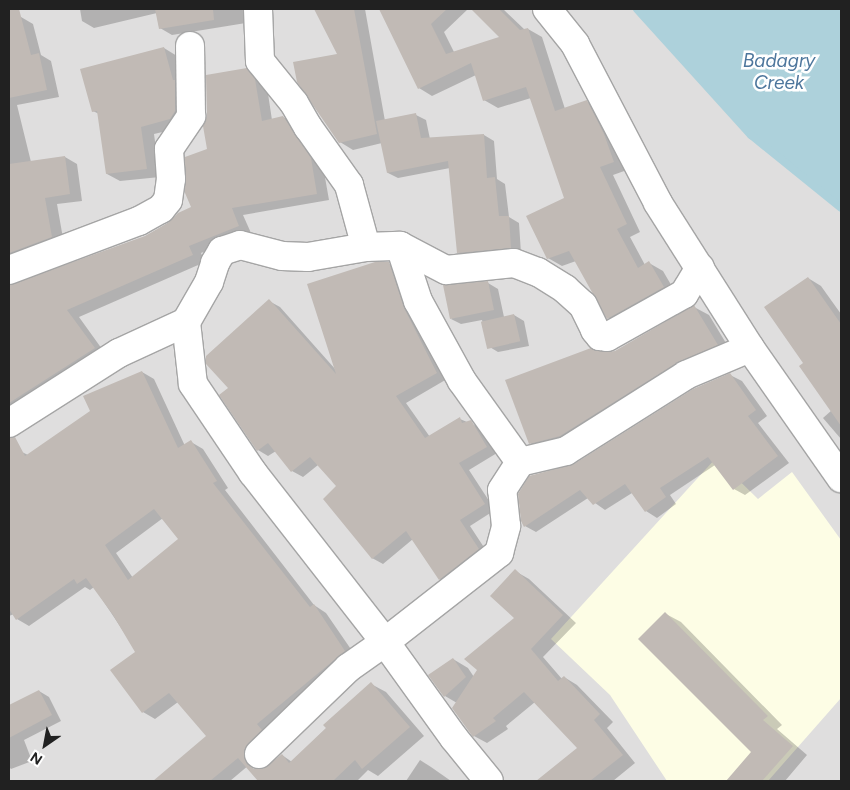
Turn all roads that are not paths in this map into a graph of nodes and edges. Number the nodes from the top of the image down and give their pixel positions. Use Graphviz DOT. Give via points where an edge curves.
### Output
graph roads {
  1 [pos="258,9"];
  2 [pos="547,9"];
  3 [pos="190,46"];
  4 [pos="366,246"];
  5 [pos="400,246"];
  6 [pos="700,267"];
  7 [pos="9,270"];
  8 [pos="186,322"];
  9 [pos="750,348"];
  10 [pos="9,424"];
  11 [pos="520,462"];
  12 [pos="841,478"];
  13 [pos="385,642"];
  14 [pos="259,754"];
  15 [pos="489,781"];
  1 -- 4 [label="street" via="260,62 294,102 349,185"];
  2 -- 6 [label="street" via="574,44 658,203"];
  3 -- 7 [label="street" via="191,116 169,149 171,178 168,200 161,209 139,221"];
  4 -- 5 [label="street"];
  4 -- 8 [label="street" via="308,257 282,256 240,245 222,251"];
  5 -- 6 [label="street" via="446,270 514,263 538,272 583,305 595,330 600,336 607,337 684,294"];
  5 -- 11 [label="street" via="418,301 462,381"];
  6 -- 9 [label="street"];
  8 -- 10 [label="street" via="119,352"];
  8 -- 13 [label="street" via="193,384 253,473"];
  9 -- 11 [label="street" via="686,376 566,451"];
  9 -- 12 [label="street"];
  11 -- 13 [label="street" via="502,490 506,526 499,553"];
  13 -- 14 [label="street" via="348,668"];
  13 -- 15 [label="street"];
}
